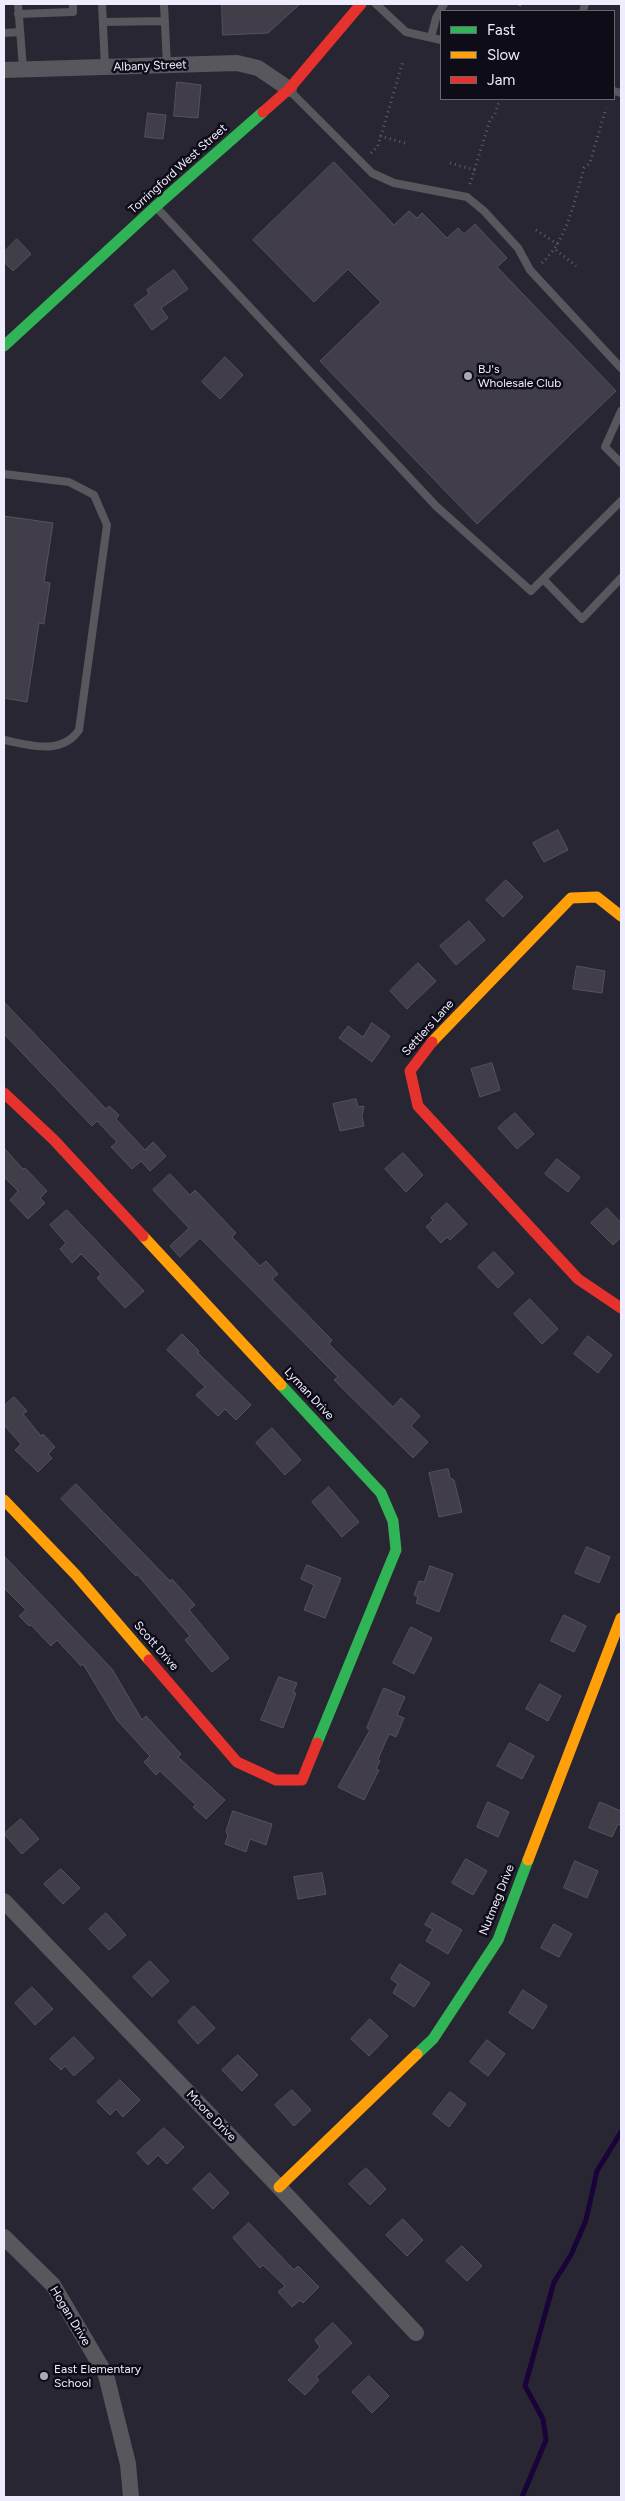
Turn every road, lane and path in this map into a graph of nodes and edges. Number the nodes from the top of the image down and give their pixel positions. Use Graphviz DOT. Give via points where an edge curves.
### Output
graph roads {
  1 [pos="18,4"];
  2 [pos="73,4"];
  3 [pos="102,4"];
  4 [pos="164,4"];
  5 [pos="361,4"];
  6 [pos="376,4"];
  7 [pos="440,11"];
  8 [pos="18,14"];
  9 [pos="164,21"];
  10 [pos="103,22"];
  11 [pos="20,32"];
  12 [pos="4,33"];
  13 [pos="430,37"];
  14 [pos="440,40"];
  15 [pos="403,61"];
  16 [pos="167,66"];
  17 [pos="23,68"];
  18 [pos="105,68"];
  19 [pos="4,70"];
  20 [pos="289,89"];
  21 [pos="500,100"];
  22 [pos="606,108"];
  23 [pos="380,136"];
  24 [pos="405,144"];
  25 [pos="371,153"];
  26 [pos="450,163"];
  27 [pos="475,170"];
  28 [pos="470,184"];
  29 [pos="155,207"];
  30 [pos="536,230"];
  31 [pos="559,244"];
  32 [pos="556,250"];
  33 [pos="542,263"];
  34 [pos="576,266"];
  35 [pos="4,346"];
  36 [pos="621,368"];
  37 [pos="621,411"];
  38 [pos="621,463"];
  39 [pos="4,474"];
  40 [pos="621,501"];
  41 [pos="621,578"];
  42 [pos="543,579"];
  43 [pos="4,740"];
  44 [pos="621,916"];
  45 [pos="4,1093"];
  46 [pos="621,1308"];
  47 [pos="4,1500"];
  48 [pos="621,1618"];
  49 [pos="302,1780"];
  50 [pos="4,1901"];
  51 [pos="279,2187"];
  52 [pos="4,2237"];
  53 [pos="416,2333"];
  54 [pos="131,2497"];
  1 -- 8 [label="lane"];
  2 -- 8 [label="lane" via="73,12"];
  3 -- 10 [label="lane"];
  4 -- 9 [label="lane"];
  5 -- 20 [label="street, Torringford West Street"];
  6 -- 13 [label="lane" via="406,32"];
  7 -- 13 [label="lane"];
  8 -- 11 [label="lane"];
  9 -- 10 [label="lane"];
  9 -- 16 [label="lane"];
  10 -- 18 [label="lane"];
  11 -- 12 [label="lane"];
  11 -- 17 [label="lane"];
  13 -- 14 [label="lane"];
  15 -- 23 [label="path"];
  16 -- 18 [label="street, Albany Street"];
  16 -- 20 [label="street, Albany Street" via="237,63 258,68"];
  17 -- 18 [label="street, Albany Street"];
  17 -- 19 [label="street, Albany Street"];
  20 -- 29 [label="street, Torringford West Street"];
  20 -- 36 [label="lane" via="372,173 394,184 467,197 473,201 518,248 530,270"];
  21 -- 27 [label="path"];
  22 -- 31 [label="path" via="590,163 584,168"];
  23 -- 24 [label="path"];
  23 -- 25 [label="path" via="378,146"];
  26 -- 27 [label="path"];
  27 -- 28 [label="path"];
  29 -- 35 [label="street, Torringford West Street"];
  29 -- 42 [label="lane" via="436,506 531,591"];
  30 -- 31 [label="path"];
  31 -- 32 [label="path"];
  32 -- 33 [label="path"];
  32 -- 34 [label="path"];
  37 -- 38 [label="lane" via="606,447"];
  39 -- 43 [label="lane" via="69,482 94,495 107,525 79,730 72,741 64,745 35,746"];
  40 -- 42 [label="lane"];
  41 -- 42 [label="lane" via="582,619"];
  44 -- 46 [label="street, Settlers Lane" via="597,897 571,898 431,1043 410,1071 418,1106 578,1279"];
  45 -- 49 [label="street, Lyman Drive" via="54,1140 381,1492 393,1521 396,1550"];
  47 -- 49 [label="street, Scott Drive" via="76,1575 238,1762 276,1780"];
  48 -- 51 [label="street, Nutmeg Drive" via="498,1940 433,2039"];
  50 -- 51 [label="street, Moore Drive"];
  51 -- 53 [label="street, Moore Drive"];
  52 -- 54 [label="street, Hogan Drive" via="53,2285 106,2375 128,2464"];
}
